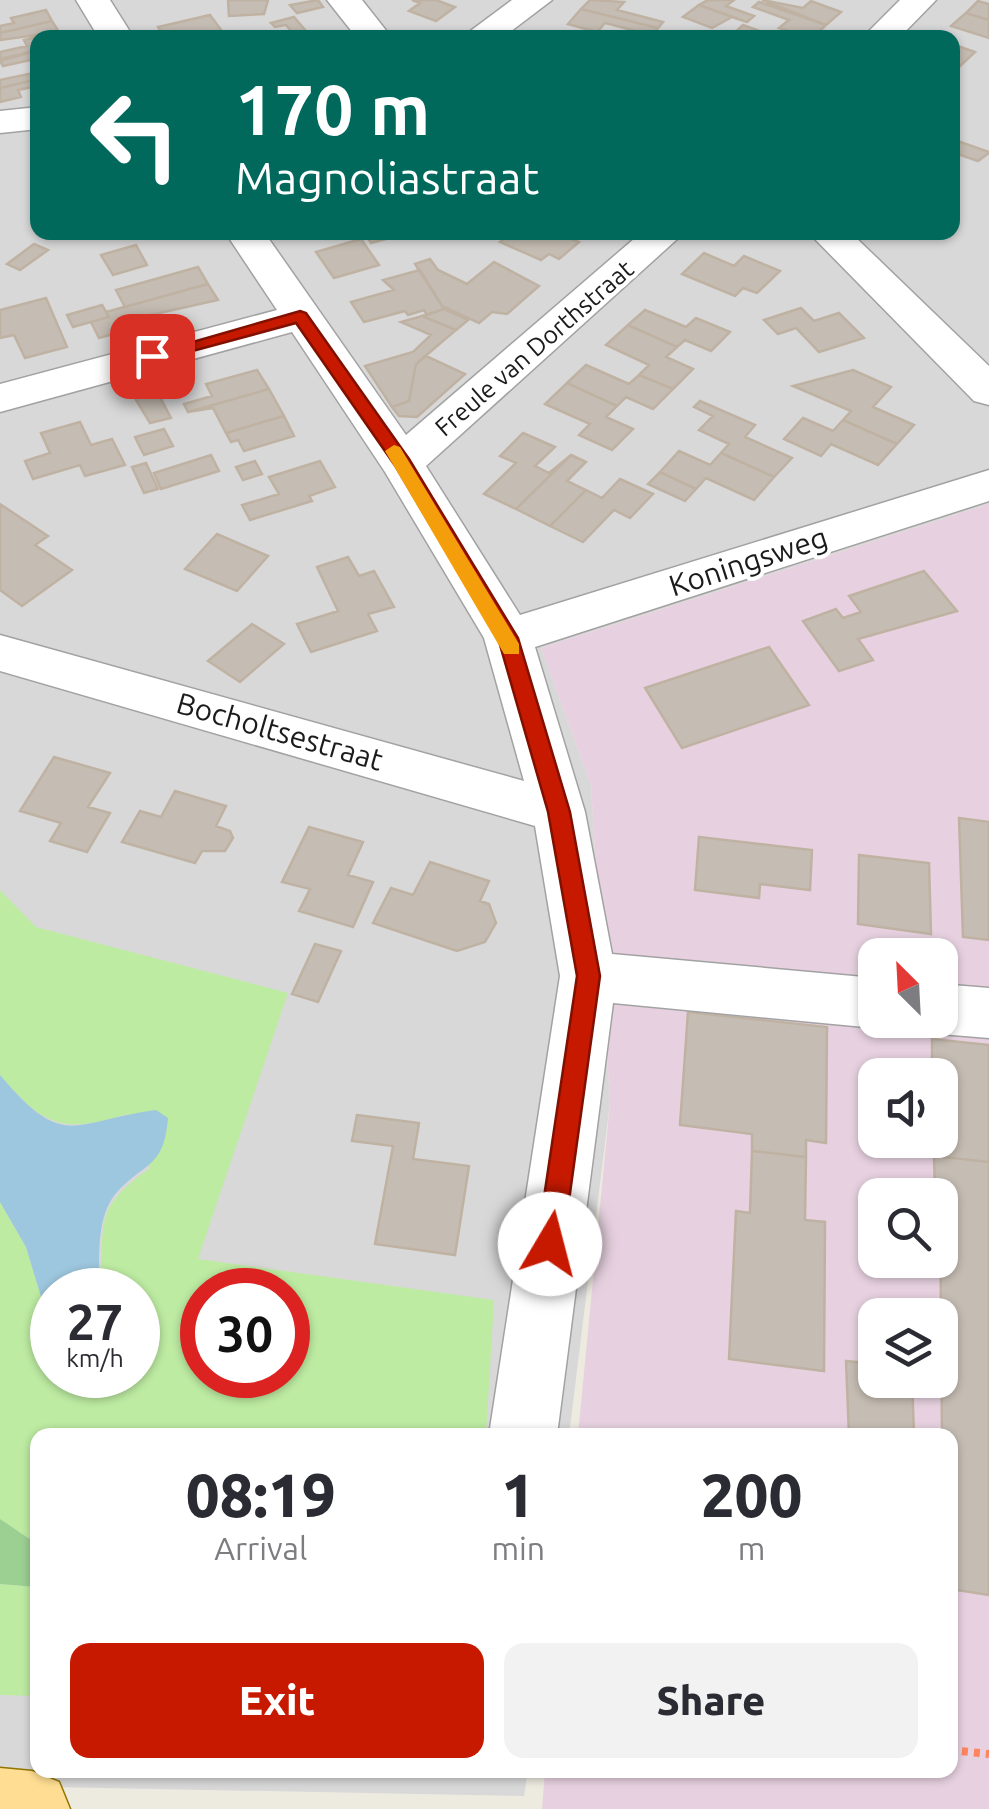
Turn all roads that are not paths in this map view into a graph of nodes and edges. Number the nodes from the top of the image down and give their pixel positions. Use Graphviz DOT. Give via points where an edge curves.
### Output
graph roads {
  1 [pos="93,0"];
  2 [pos="344,0"];
  3 [pos="535,0"];
  4 [pos="920,0"];
  5 [pos="112,30"];
  6 [pos="368,30"];
  7 [pos="490,30"];
  8 [pos="888,30"];
  9 [pos="30,119"];
  10 [pos="0,122"];
  11 [pos="249,240"];
  12 [pos="657,240"];
  13 [pos="836,240"];
  14 [pos="300,317"];
  15 [pos="989,392"];
  16 [pos="0,398"];
  17 [pos="402,464"];
  18 [pos="989,485"];
  19 [pos="508,638"];
  20 [pos="0,653"];
  21 [pos="559,812"];
  22 [pos="588,976"];
  23 [pos="858,1001"];
  24 [pos="958,1010"];
  25 [pos="989,1013"];
  26 [pos="524,1428"];
  27 [pos="0,1806"];
  28 [pos="32,1809"];
  1 -- 5 [label="street"];
  2 -- 6 [label="street"];
  3 -- 7 [label="street"];
  4 -- 8 [label="street"];
  9 -- 10 [label="street"];
  11 -- 14 [label="street"];
  12 -- 17 [label="street, Freule van Dorthstraat"];
  13 -- 15 [label="street"];
  14 -- 16 [label="street"];
  14 -- 17 [label="street"];
  17 -- 19 [label="street"];
  18 -- 19 [label="street, Koningsweg"];
  19 -- 21 [label="street"];
  20 -- 21 [label="street, Bocholtsestraat"];
  21 -- 22 [label="street"];
  22 -- 23 [label="street"];
  22 -- 26 [label="street"];
  24 -- 25 [label="street"];
  27 -- 28 [label="main road"];
}
